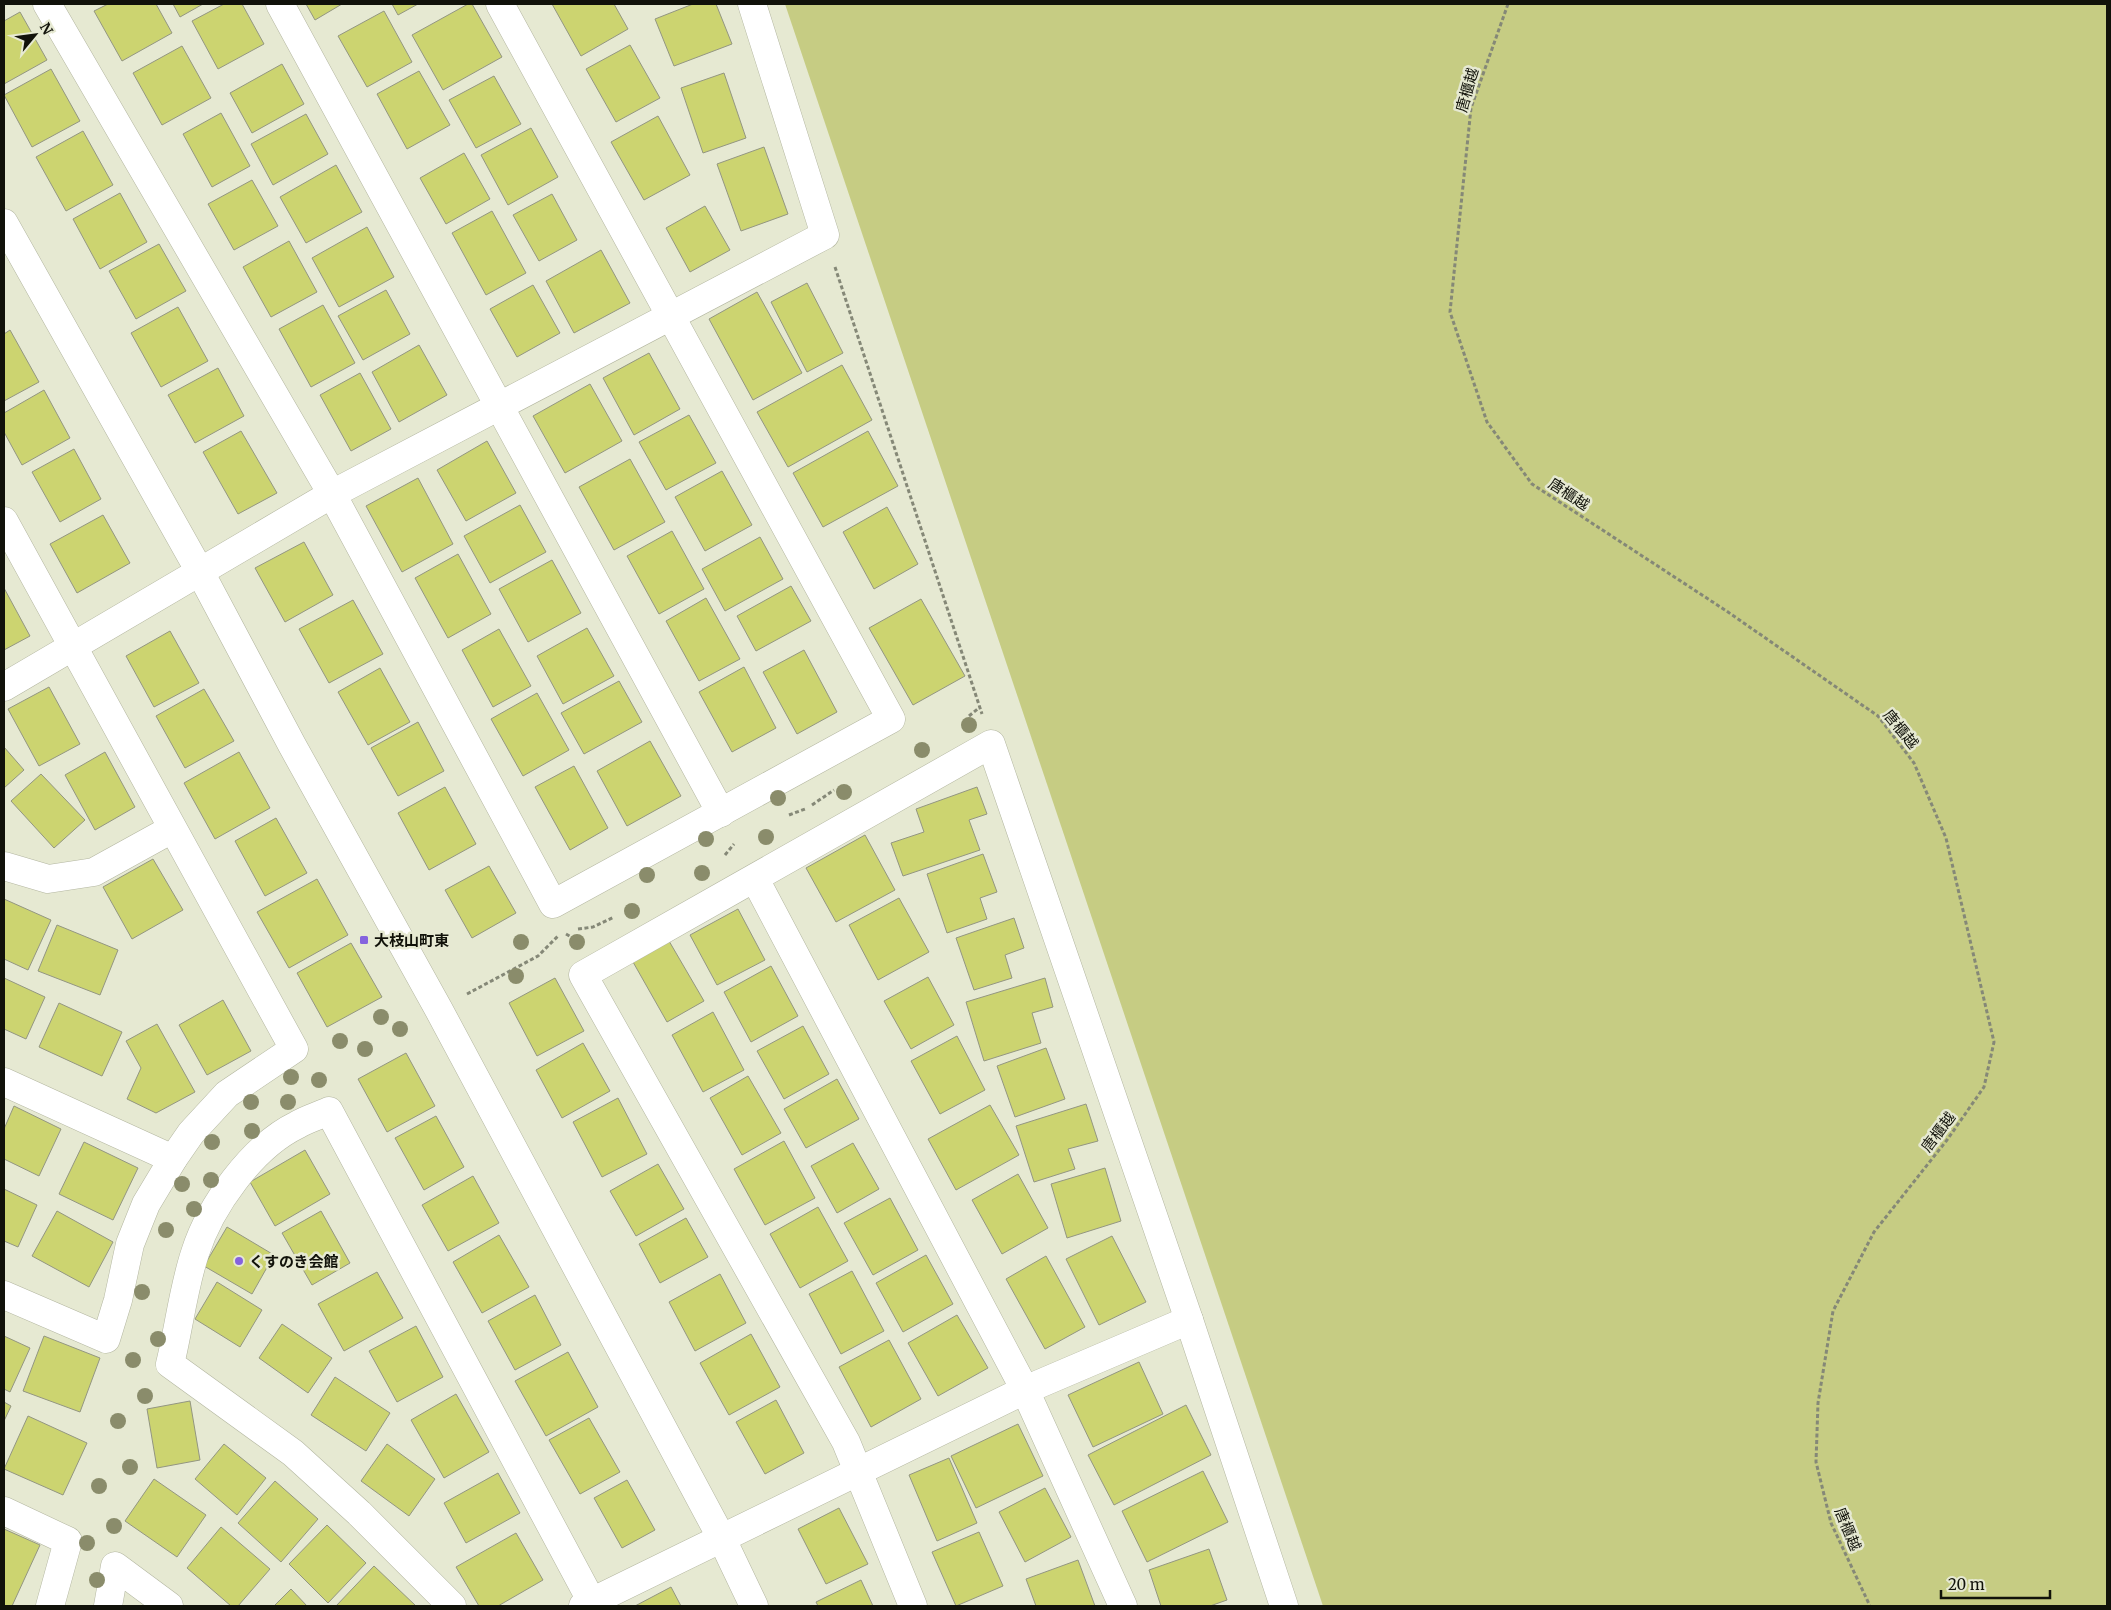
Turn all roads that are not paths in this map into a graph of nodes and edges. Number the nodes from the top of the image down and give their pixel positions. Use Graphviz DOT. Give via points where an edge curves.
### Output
graph roads {
  1 [pos="47,4"];
  2 [pos="280,4"];
  3 [pos="500,4"];
  4 [pos="752,4"];
  5 [pos="4,223"];
  6 [pos="670,317"];
  7 [pos="498,405"];
  8 [pos="332,494"];
  9 [pos="6,530"];
  10 [pos="199,570"];
  11 [pos="74,647"];
  12 [pos="4,687"];
  13 [pos="721,813"];
  14 [pos="172,829"];
  15 [pos="4,866"];
  16 [pos="755,879"];
  17 [pos="4,1082"];
  18 [pos="173,1159"];
  19 [pos="4,1295"];
  20 [pos="1189,1320"];
  21 [pos="1025,1390"];
  22 [pos="859,1471"];
  23 [pos="4,1511"];
  24 [pos="722,1539"];
  25 [pos="590,1605"];
  26 [pos="50,1606"];
  27 [pos="108,1606"];
  28 [pos="169,1606"];
  29 [pos="452,1606"];
  30 [pos="754,1606"];
  31 [pos="913,1606"];
  32 [pos="1123,1606"];
  33 [pos="1284,1606"];
  1 -- 8 [label="street"];
  2 -- 7 [label="street"];
  3 -- 6 [label="street"];
  4 -- 6 [label="street" via="825,235"];
  5 -- 10 [label="street"];
  6 -- 7 [label="street"];
  6 -- 13 [label="street" via="891,719"];
  7 -- 8 [label="street"];
  7 -- 13 [label="street"];
  8 -- 10 [label="street"];
  8 -- 13 [label="street" via="553,904"];
  9 -- 11 [label="street"];
  10 -- 11 [label="street"];
  10 -- 24 [label="street"];
  11 -- 12 [label="street"];
  11 -- 14 [label="street"];
  14 -- 15 [label="street" via="94,872 48,879"];
  14 -- 18 [label="street" via="294,1049 227,1094 191,1133"];
  16 -- 20 [label="street" via="991,744"];
  16 -- 21 [label="street"];
  16 -- 22 [label="street" via="583,975 846,1442"];
  17 -- 18 [label="street"];
  18 -- 19 [label="street" via="146,1204 130,1244 106,1339"];
  20 -- 21 [label="street"];
  20 -- 33 [label="street"];
  21 -- 22 [label="street"];
  21 -- 32 [label="street"];
  22 -- 24 [label="street"];
  22 -- 31 [label="street"];
  23 -- 26 [label="street" via="68,1541"];
  24 -- 25 [label="street"];
  24 -- 30 [label="street"];
  25 -- 29 [label="street" via="329,1111 296,1125 273,1141 230,1185 195,1252 170,1364 293,1453 359,1513"];
  27 -- 28 [label="street" via="115,1566"];
}
